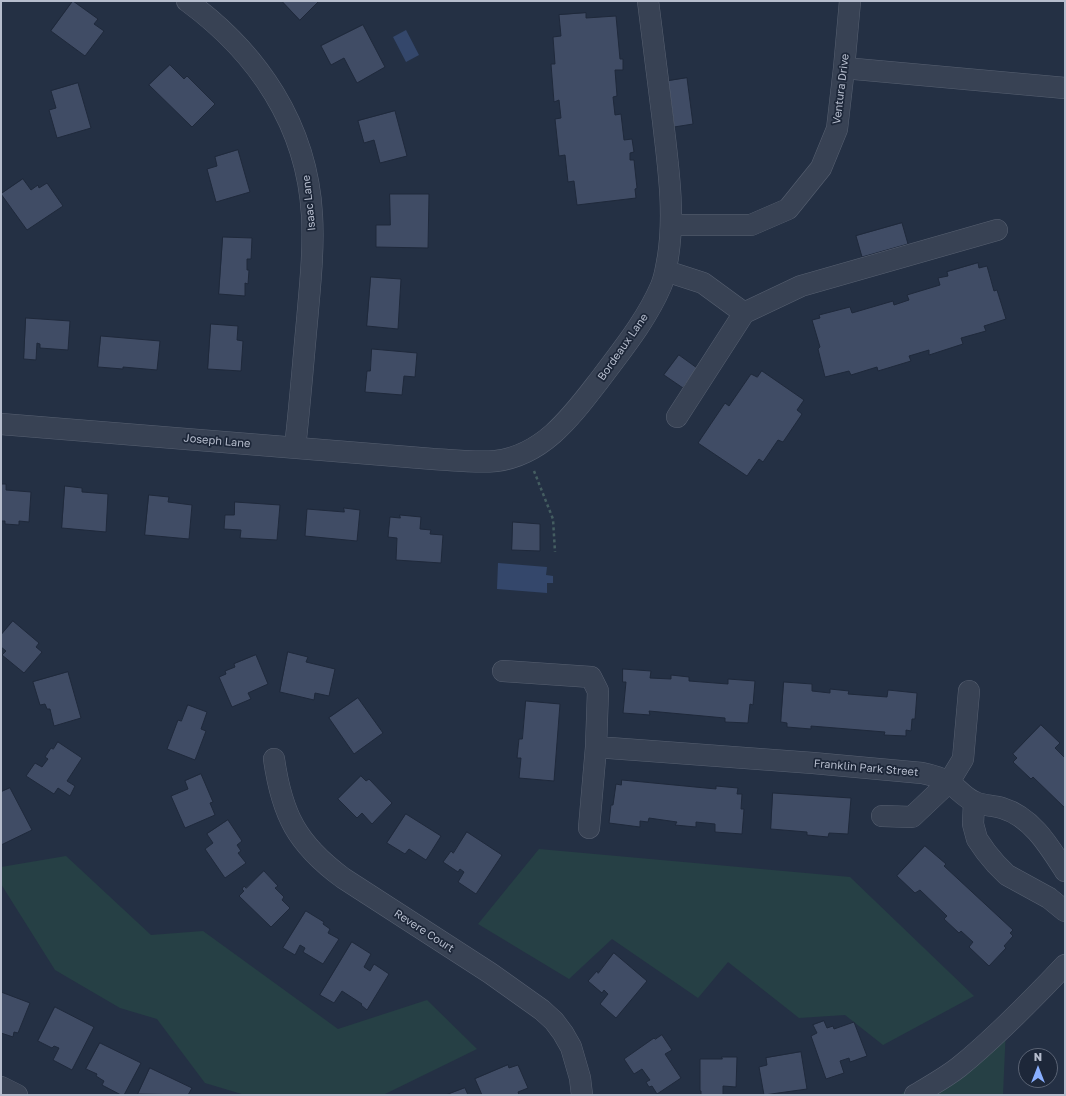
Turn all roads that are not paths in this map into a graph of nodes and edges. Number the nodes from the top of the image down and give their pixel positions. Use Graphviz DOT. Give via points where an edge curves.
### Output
graph roads {
  1 [pos="187,1"];
  2 [pos="648,1"];
  3 [pos="850,1"];
  4 [pos="844,68"];
  5 [pos="1065,88"];
  6 [pos="671,225"];
  7 [pos="997,230"];
  8 [pos="666,271"];
  9 [pos="744,313"];
  10 [pos="678,417"];
  11 [pos="1,424"];
  12 [pos="295,447"];
  13 [pos="433,459"];
  14 [pos="503,671"];
  15 [pos="969,691"];
  16 [pos="596,747"];
  17 [pos="274,759"];
  18 [pos="949,782"];
  19 [pos="974,802"];
  20 [pos="882,816"];
  21 [pos="589,828"];
  22 [pos="1065,872"];
  23 [pos="1065,911"];
  24 [pos="1065,965"];
  25 [pos="1,1087"];
  26 [pos="17,1095"];
  27 [pos="582,1095"];
  28 [pos="915,1095"];
  1 -- 12 [label="street, Isaac Lane" via="232,39 262,73 278,99 297,140 309,184 312,262"];
  2 -- 6 [label="street, Bordeaux Lane" via="669,179"];
  3 -- 4 [label="street, Ventura Drive"];
  4 -- 5 [label="street"];
  4 -- 6 [label="street, Ventura Drive" via="837,129 820,168 788,209 751,225"];
  6 -- 8 [label="street, Bordeaux Lane"];
  7 -- 9 [label="street" via="801,286"];
  8 -- 9 [label="street" via="703,283"];
  8 -- 13 [label="street, Bordeaux Lane" via="647,313 630,339 573,414 552,436 526,452 497,460 482,462"];
  9 -- 10 [label="street"];
  11 -- 12 [label="street, Joseph Lane"];
  12 -- 13 [label="street, Joseph Lane"];
  14 -- 16 [label="street" via="591,677 598,691"];
  15 -- 18 [label="street" via="962,760"];
  16 -- 18 [label="street, Franklin Park Street" via="922,773"];
  16 -- 21 [label="street"];
  17 -- 27 [label="street, Revere Court" via="284,806 298,834 308,847 330,869 490,973 542,1010 554,1021 571,1047"];
  18 -- 19 [label="street, Franklin Park Street"];
  18 -- 20 [label="street" via="912,817"];
  19 -- 22 [label="street" via="1011,811 1025,820 1046,843"];
  19 -- 23 [label="street" via="973,824 977,839 996,864 1007,875 1049,898"];
  24 -- 28 [label="street" via="1006,1026 946,1077"];
  25 -- 26 [label="street"];
}
